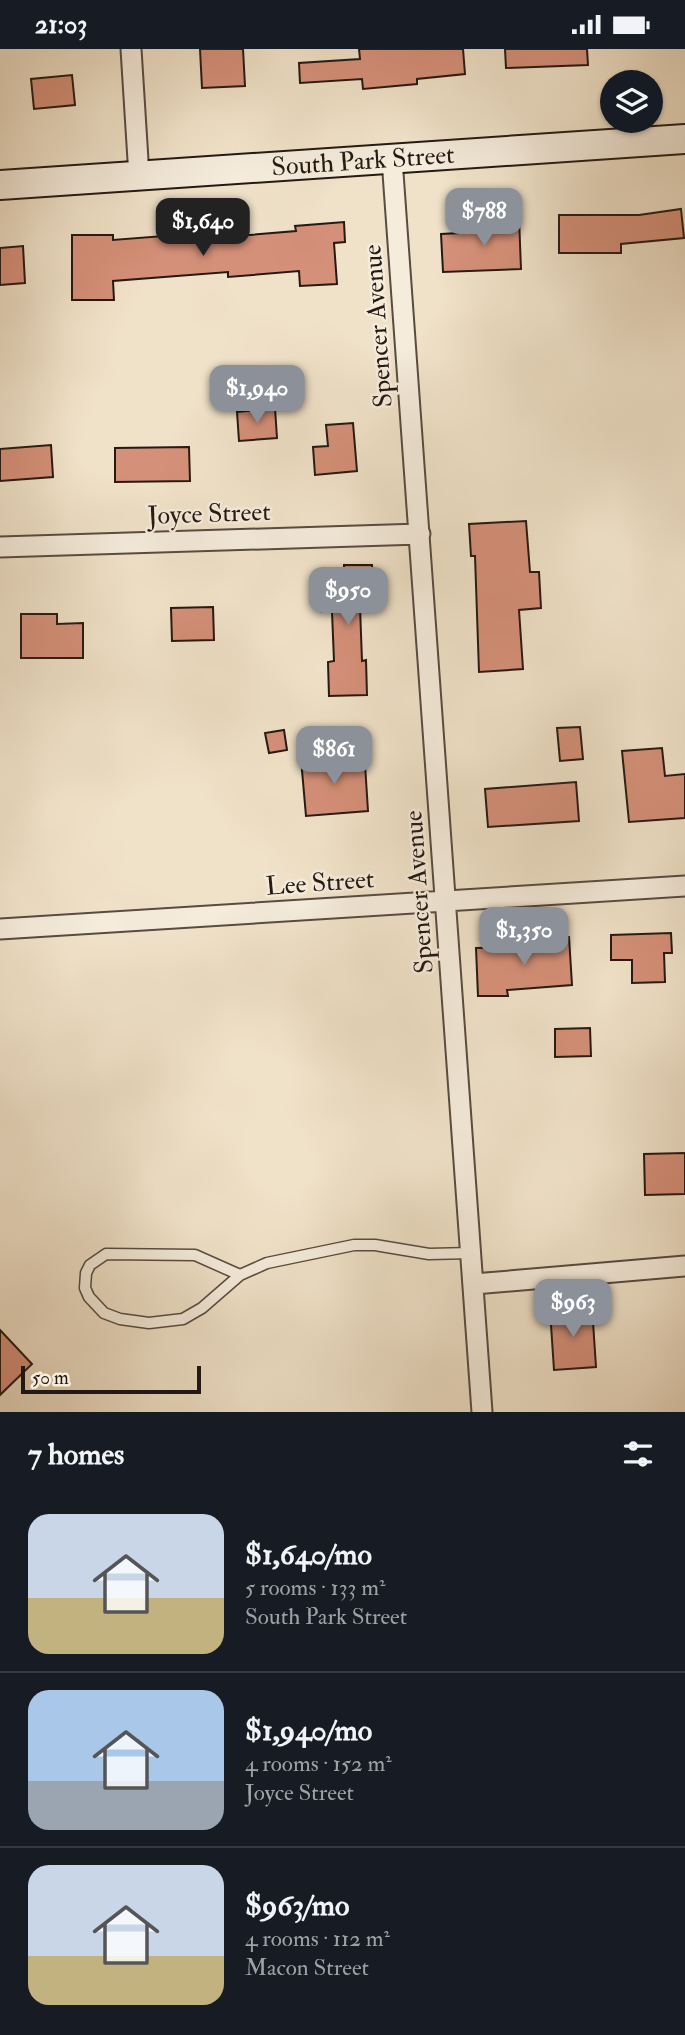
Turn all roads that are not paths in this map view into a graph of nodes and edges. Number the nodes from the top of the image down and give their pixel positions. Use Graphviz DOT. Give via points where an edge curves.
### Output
graph roads {
  1 [pos="131,49"];
  2 [pos="685,139"];
  3 [pos="393,159"];
  4 [pos="139,176"];
  5 [pos="0,185"];
  6 [pos="420,534"];
  7 [pos="0,547"];
  8 [pos="685,886"];
  9 [pos="446,902"];
  10 [pos="0,929"];
  11 [pos="472,1253"];
  12 [pos="685,1266"];
  13 [pos="240,1275"];
  14 [pos="474,1284"];
  15 [pos="482,1412"];
  1 -- 4 [label="street"];
  2 -- 3 [label="main road, South Park Street"];
  3 -- 4 [label="main road, South Park Street"];
  3 -- 6 [label="street, Spencer Avenue"];
  4 -- 5 [label="main road, South Park Street"];
  6 -- 7 [label="street, Joyce Street"];
  6 -- 9 [label="street, Spencer Avenue"];
  8 -- 9 [label="street, Lee Street"];
  9 -- 10 [label="street, Lee Street"];
  9 -- 11 [label="street, Spencer Avenue"];
  11 -- 13 [label="lane" via="429,1254 354,1245 267,1263"];
  11 -- 14 [label="street, Spencer Avenue"];
  12 -- 14 [label="street"];
  13 -- 13 [label="lane" via="183,1319 149,1323 104,1313 85,1288 90,1265 106,1254 195,1255"];
  14 -- 15 [label="street, Spencer Avenue"];
}
